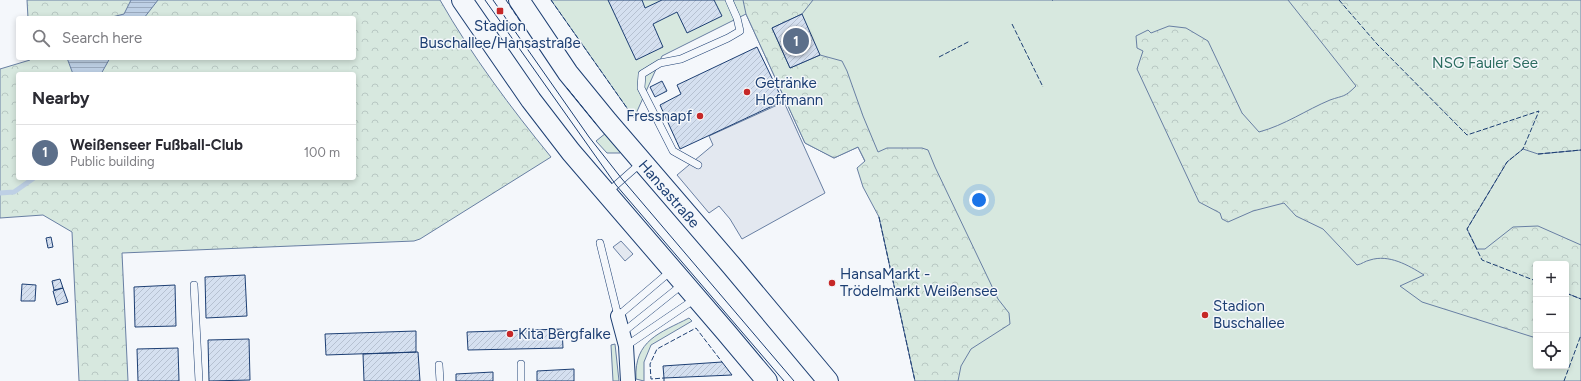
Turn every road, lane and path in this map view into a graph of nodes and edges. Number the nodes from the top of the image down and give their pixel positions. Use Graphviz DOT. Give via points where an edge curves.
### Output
graph roads {
  1 [pos="462,0"];
  2 [pos="518,0"];
  3 [pos="729,0"];
  4 [pos="642,162"];
  5 [pos="698,165"];
  6 [pos="606,194"];
  7 [pos="600,244"];
  8 [pos="684,284"];
  9 [pos="194,285"];
  10 [pos="618,316"];
  11 [pos="624,340"];
  12 [pos="520,364"];
  13 [pos="439,365"];
  14 [pos="199,381"];
  15 [pos="440,381"];
  16 [pos="521,381"];
  17 [pos="628,381"];
  18 [pos="767,381"];
  19 [pos="828,381"];
  1 -- 6 [label="main road" via="531,100"];
  2 -- 4 [label="main road, Hansastraße" via="568,73"];
  3 -- 5 [label="lane" via="740,31 681,59 660,63 642,74 641,88 673,151"];
  4 -- 6 [label="lane"];
  4 -- 19 [label="main road, Hansastraße"];
  6 -- 8 [label="main road"];
  7 -- 10 [label="lane"];
  8 -- 10 [label="lane"];
  8 -- 11 [label="lane"];
  8 -- 11 [label="lane"];
  8 -- 18 [label="main road"];
  9 -- 14 [label="lane"];
  10 -- 11 [label="street"];
  11 -- 17 [label="street"];
  12 -- 16 [label="lane"];
  13 -- 15 [label="lane"];
}
